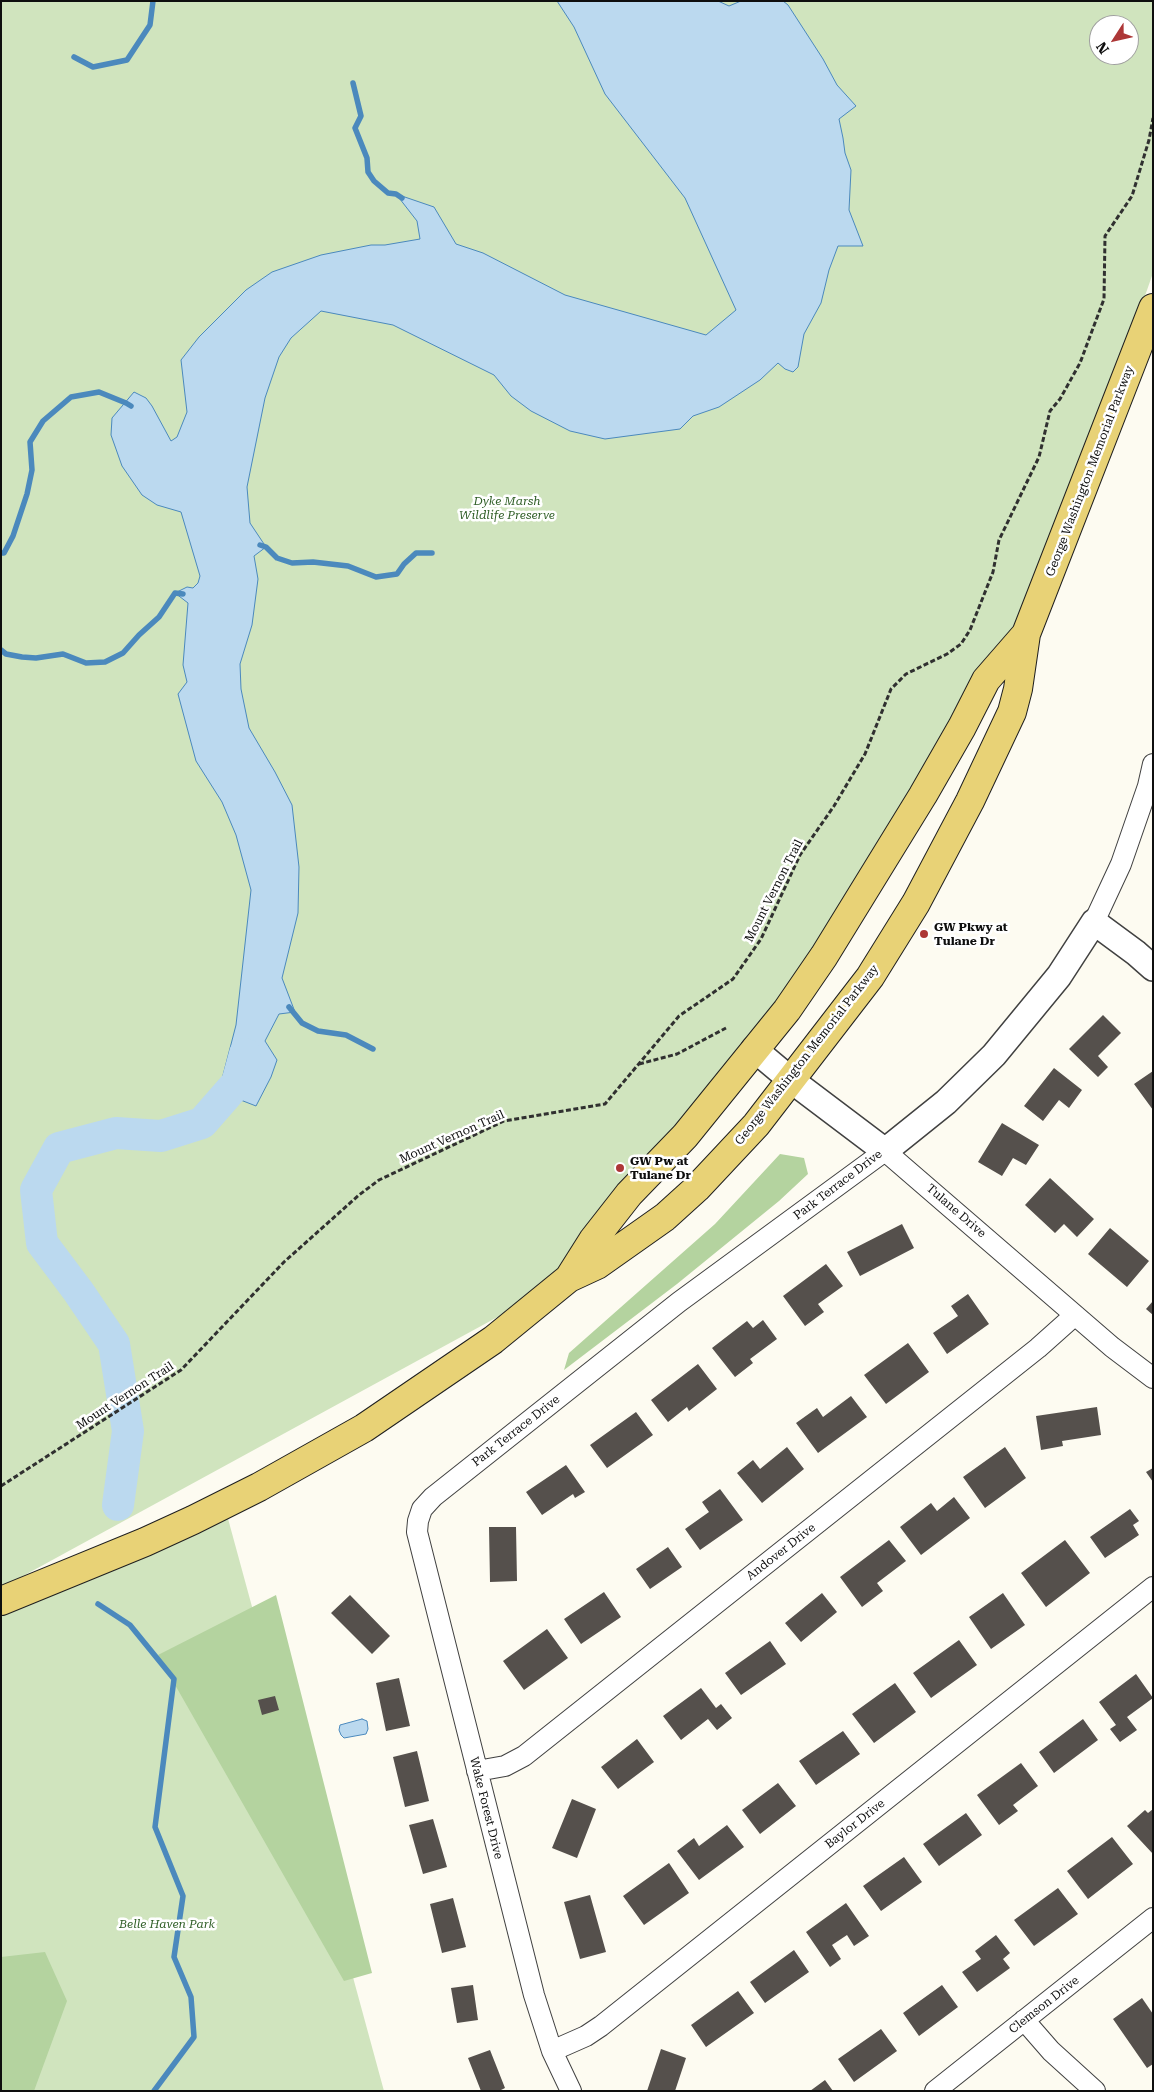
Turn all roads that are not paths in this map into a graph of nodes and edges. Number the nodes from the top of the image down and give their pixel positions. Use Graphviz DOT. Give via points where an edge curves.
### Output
graph roads {
  1 [pos="1153,308"];
  2 [pos="1026,634"];
  3 [pos="1153,764"];
  4 [pos="1094,922"];
  5 [pos="1153,968"];
  6 [pos="754,1049"];
  7 [pos="792,1080"];
  8 [pos="884,1151"];
  9 [pos="569,1278"];
  10 [pos="1075,1315"];
  11 [pos="1153,1378"];
  12 [pos="418,1521"];
  13 [pos="1153,1587"];
  14 [pos="1,1601"];
  15 [pos="477,1771"];
  16 [pos="1153,1918"];
  17 [pos="1024,2020"];
  18 [pos="552,2051"];
  19 [pos="571,2091"];
  20 [pos="935,2091"];
  21 [pos="1095,2091"];
  1 -- 2 [label="main road, George Washington Memorial Parkway"];
  2 -- 6 [label="main road, George Washington Memorial Parkway" via="986,680 962,727 824,956 787,1010"];
  2 -- 7 [label="main road, George Washington Memorial Parkway" via="1012,712 970,801 916,903 870,976"];
  3 -- 4 [label="street, Park Terrace Drive" via="1121,864"];
  4 -- 5 [label="street"];
  4 -- 8 [label="street, Park Terrace Drive" via="1059,976 994,1055 946,1102"];
  6 -- 7 [label="street, Tulane Drive"];
  6 -- 9 [label="main road, George Washington Memorial Parkway" via="685,1136 629,1194 593,1240"];
  7 -- 8 [label="street, Tulane Drive"];
  7 -- 9 [label="main road, George Washington Memorial Parkway" via="739,1145 665,1217 597,1265"];
  8 -- 10 [label="street, Tulane Drive"];
  8 -- 12 [label="street, Park Terrace Drive" via="679,1302 433,1497 422,1509"];
  9 -- 14 [label="main road, George Washington Memorial Parkway" via="493,1340 364,1428 193,1520"];
  10 -- 11 [label="street, Tulane Drive"];
  10 -- 15 [label="street, Andover Drive" via="1038,1348 524,1756 505,1766"];
  12 -- 15 [label="street, Wake Forest Drive" via="417,1532"];
  13 -- 18 [label="street, Baylor Drive" via="601,2026"];
  15 -- 18 [label="street, Wake Forest Drive" via="534,1995"];
  16 -- 17 [label="street, Clemson Drive"];
  17 -- 20 [label="street, Clemson Drive"];
  17 -- 21 [label="street"];
  18 -- 19 [label="street, Wake Forest Drive"];
}
